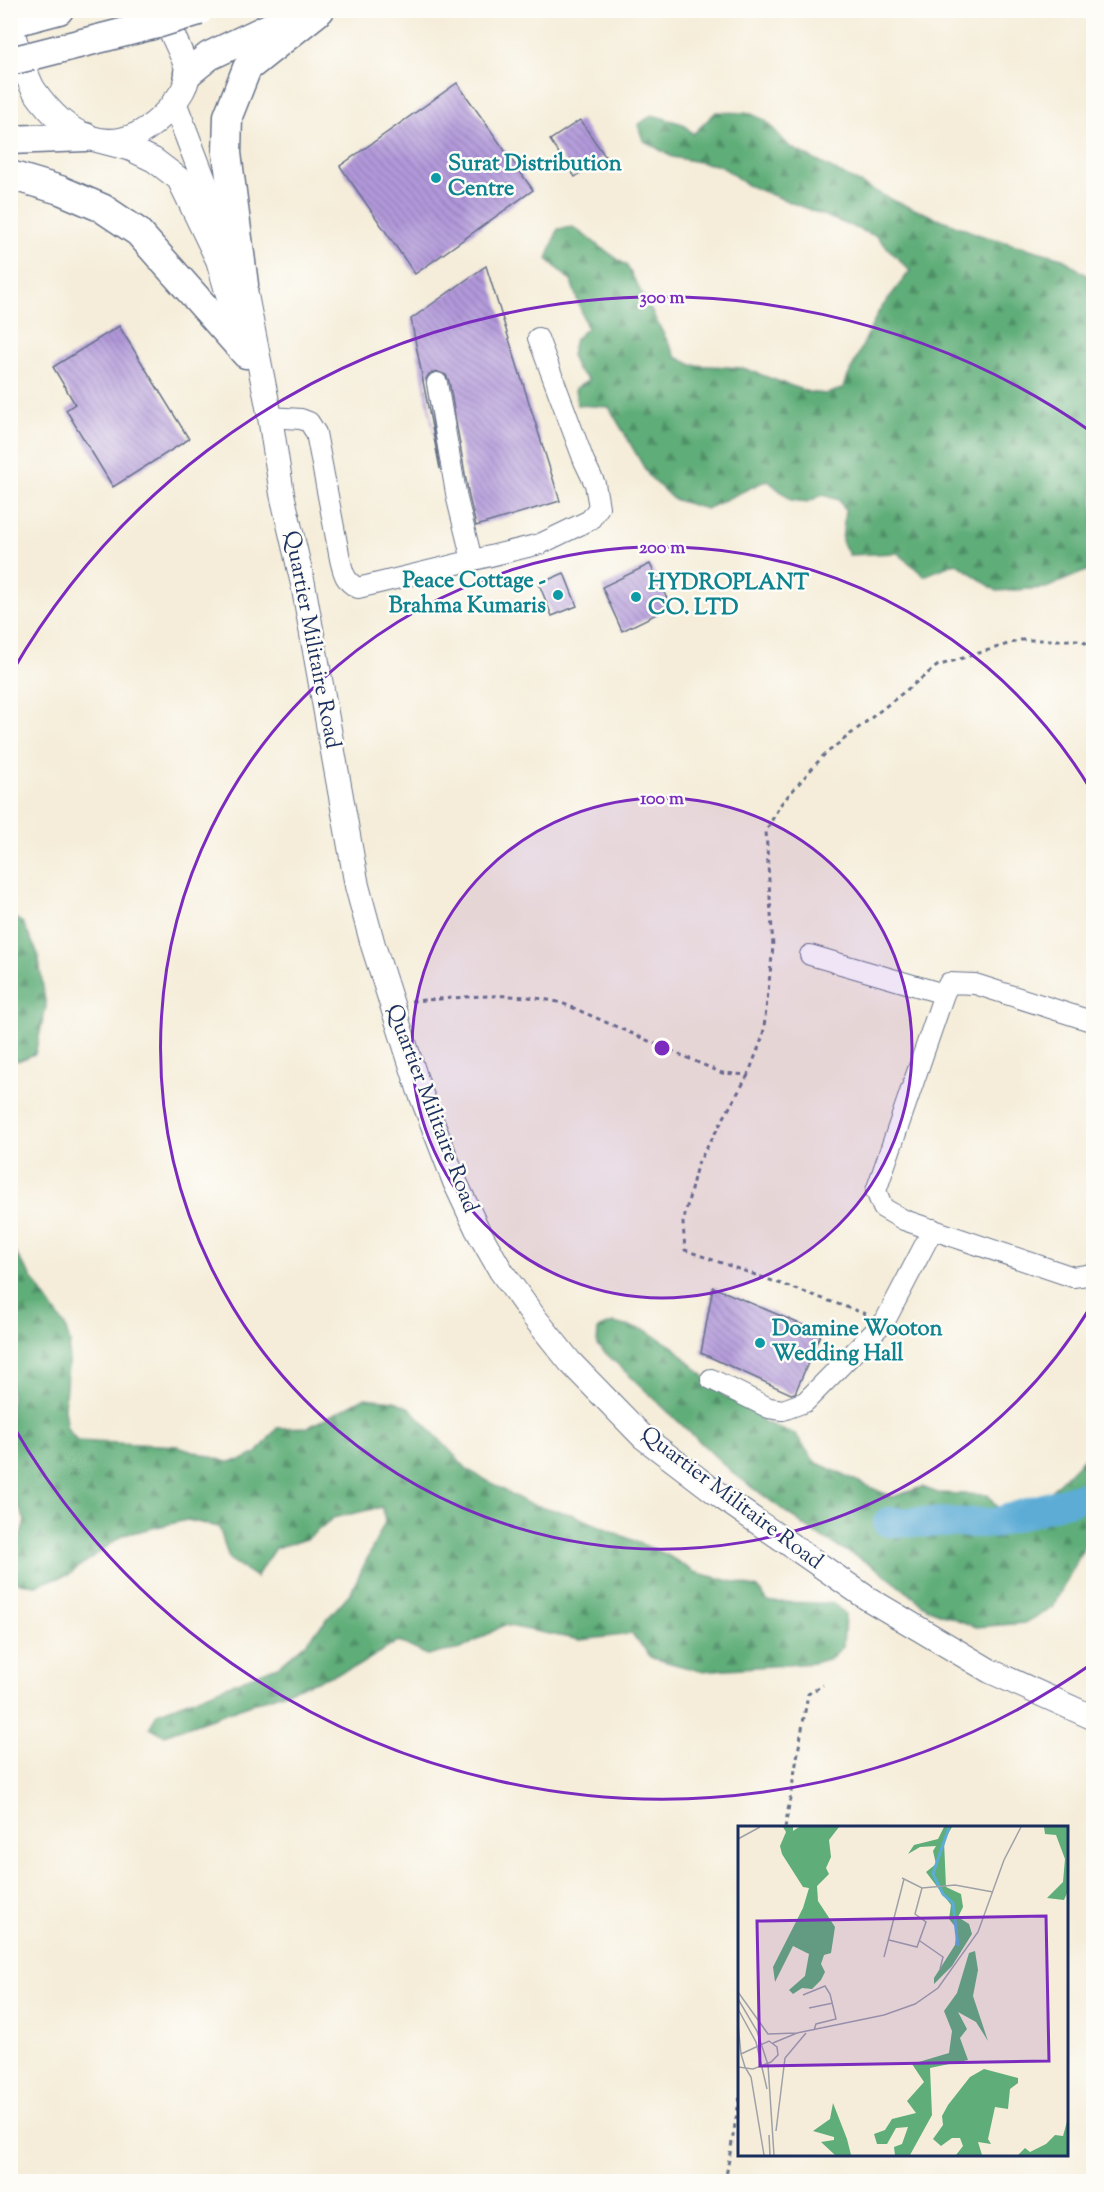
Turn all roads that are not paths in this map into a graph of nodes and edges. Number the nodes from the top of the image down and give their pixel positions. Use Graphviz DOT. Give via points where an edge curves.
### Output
graph roads {
  1 [pos="59,10"];
  2 [pos="306,10"];
  3 [pos="320,10"];
  4 [pos="200,11"];
  5 [pos="159,17"];
  6 [pos="16,22"];
  7 [pos="21,58"];
  8 [pos="188,73"];
  9 [pos="174,102"];
  10 [pos="85,137"];
  11 [pos="10,140"];
  12 [pos="10,175"];
  13 [pos="244,285"];
  14 [pos="538,338"];
  15 [pos="246,354"];
  16 [pos="437,383"];
  17 [pos="270,417"];
  18 [pos="472,560"];
  19 [pos="810,955"];
  20 [pos="944,994"];
  21 [pos="1094,1022"];
  22 [pos="933,1229"];
  23 [pos="1094,1274"];
  24 [pos="711,1379"];
  25 [pos="1094,1718"];
  1 -- 6 [label="highway"];
  2 -- 8 [label="highway" via="209,56"];
  3 -- 13 [label="highway" via="247,68 228,116 227,153"];
  4 -- 5 [label="highway, bridge"];
  5 -- 7 [label="highway"];
  5 -- 8 [label="main road"];
  6 -- 10 [label="main road" via="33,89 63,123"];
  8 -- 9 [label="main road" via="184,89"];
  9 -- 10 [label="main road" via="140,134 111,141"];
  9 -- 13 [label="main road, Quartier Militaire Road"];
  10 -- 11 [label="highway"];
  10 -- 15 [label="main road, Quartier Militaire Road" via="131,149 179,179 218,260"];
  12 -- 15 [label="highway" via="102,208 138,232"];
  13 -- 17 [label="main road, Quartier Militaire Road"];
  14 -- 18 [label="street" via="595,484 599,507 590,520 540,544"];
  15 -- 17 [label="main road, Quartier Militaire Road"];
  16 -- 18 [label="street"];
  17 -- 18 [label="street" via="301,419 309,422 316,434 340,559 351,585 358,588"];
  17 -- 25 [label="main road, Quartier Militaire Road" via="357,886 419,1089 455,1182 501,1271 570,1362 643,1437 723,1498 867,1598 990,1671"];
  19 -- 20 [label="street"];
  20 -- 21 [label="street" via="949,983 975,984"];
  20 -- 22 [label="street" via="876,1191 882,1208"];
  22 -- 23 [label="street" via="1074,1277"];
  22 -- 24 [label="street" via="885,1321 805,1402 783,1410 769,1408"];
}
